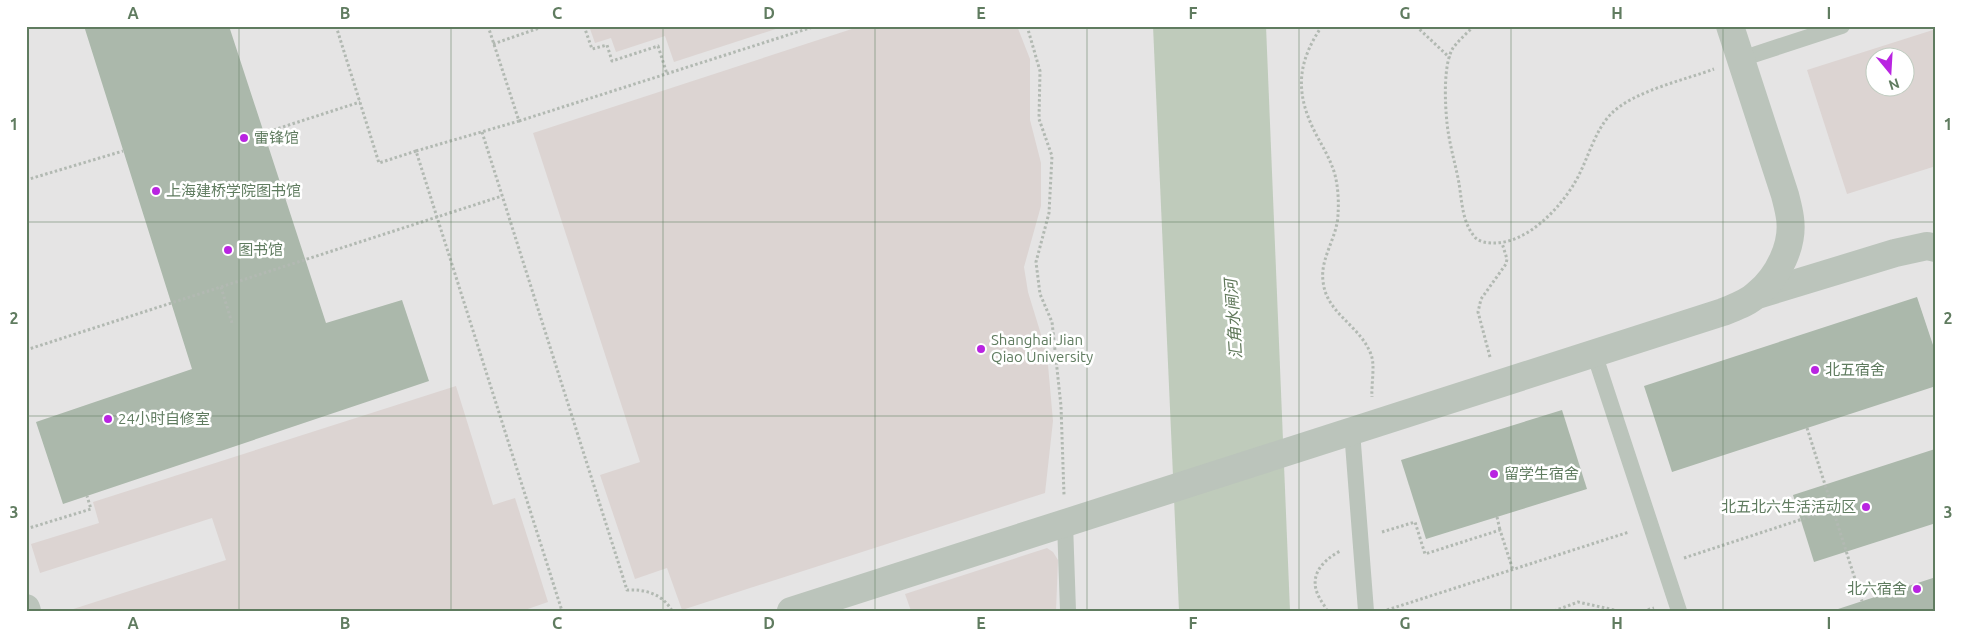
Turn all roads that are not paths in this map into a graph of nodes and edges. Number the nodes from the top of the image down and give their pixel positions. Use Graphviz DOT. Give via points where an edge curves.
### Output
graph roads {
  1 [pos="1730,26"];
  2 [pos="1842,26"];
  3 [pos="1741,59"];
  4 [pos="1936,248"];
  5 [pos="1757,294"];
  6 [pos="1594,353"];
  7 [pos="1363,428"];
  8 [pos="1065,523"];
  9 [pos="791,611"];
  10 [pos="1068,611"];
  11 [pos="1366,611"];
  12 [pos="1679,611"];
  1 -- 3 [label="street"];
  2 -- 3 [label="lane"];
  3 -- 5 [label="street" via="1791,219 1784,257"];
  4 -- 5 [label="street" via="1927,246 1895,252"];
  5 -- 6 [label="street" via="1723,312"];
  6 -- 7 [label="street"];
  6 -- 12 [label="lane"];
  7 -- 8 [label="street"];
  7 -- 11 [label="lane" via="1360,539"];
  8 -- 9 [label="street"];
  8 -- 10 [label="lane"];
}
